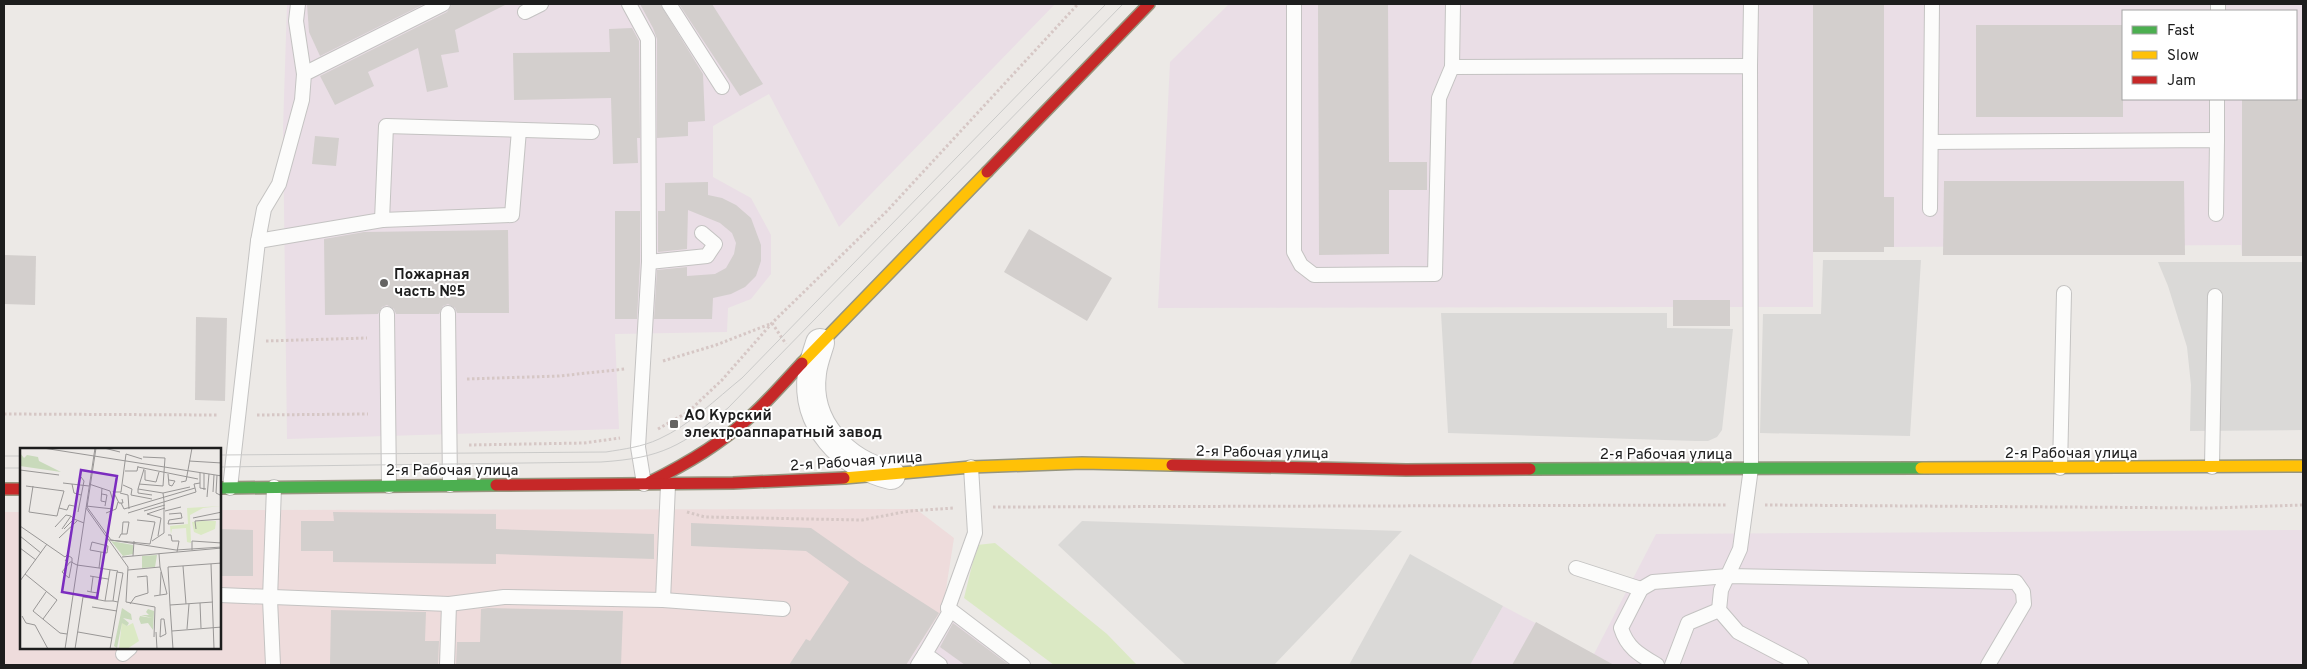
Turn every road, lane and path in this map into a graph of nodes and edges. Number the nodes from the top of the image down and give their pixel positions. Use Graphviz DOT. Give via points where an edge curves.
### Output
graph roads {
  1 [pos="298,4"];
  2 [pos="443,4"];
  3 [pos="541,4"];
  4 [pos="629,4"];
  5 [pos="669,4"];
  6 [pos="1078,4"];
  7 [pos="1149,4"];
  8 [pos="1294,4"];
  9 [pos="1453,4"];
  10 [pos="1751,4"];
  11 [pos="1932,4"];
  12 [pos="525,12"];
  13 [pos="1750,66"];
  14 [pos="1452,67"];
  15 [pos="304,74"];
  16 [pos="722,87"];
  17 [pos="2217,100"];
  18 [pos="519,130"];
  19 [pos="592,132"];
  20 [pos="2217,140"];
  21 [pos="1931,142"];
  22 [pos="1930,209"];
  23 [pos="2216,214"];
  24 [pos="382,220"];
  25 [pos="702,233"];
  26 [pos="258,241"];
  27 [pos="649,262"];
  28 [pos="2064,293"];
  29 [pos="2215,296"];
  30 [pos="387,314"];
  31 [pos="448,314"];
  32 [pos="772,323"];
  33 [pos="388,337"];
  34 [pos="246,341"];
  35 [pos="820,343"];
  36 [pos="643,366"];
  37 [pos="448,380"];
  38 [pos="4,414"];
  39 [pos="389,414"];
  40 [pos="238,415"];
  41 [pos="638,435"];
  42 [pos="449,445"];
  43 [pos="2303,466"];
  44 [pos="971,467"];
  45 [pos="2212,467"];
  46 [pos="1751,468"];
  47 [pos="2060,468"];
  48 [pos="891,475"];
  49 [pos="644,484"];
  50 [pos="450,485"];
  51 [pos="668,485"];
  52 [pos="389,486"];
  53 [pos="274,487"];
  54 [pos="225,488"];
  55 [pos="20,489"];
  56 [pos="4,490"];
  57 [pos="1746,505"];
  58 [pos="2303,505"];
  59 [pos="668,506"];
  60 [pos="973,507"];
  61 [pos="1576,568"];
  62 [pos="1728,576"];
  63 [pos="1642,589"];
  64 [pos="221,596"];
  65 [pos="270,598"];
  66 [pos="663,600"];
  67 [pos="449,604"];
  68 [pos="948,608"];
  69 [pos="784,609"];
  70 [pos="1719,610"];
  71 [pos="922,660"];
  72 [pos="273,665"];
  73 [pos="447,665"];
  74 [pos="940,665"];
  75 [pos="1023,665"];
  76 [pos="1657,665"];
  77 [pos="1672,665"];
  78 [pos="1802,665"];
  79 [pos="1988,665"];
  1 -- 15 [label="lane" via="296,21"];
  2 -- 15 [label="lane"];
  3 -- 12 [label="lane"];
  4 -- 27 [label="lane" via="648,39"];
  5 -- 16 [label="lane"];
  6 -- 32 [label="path" via="887,211"];
  7 -- 35 [label="main road"];
  8 -- 14 [label="lane" via="1294,252 1300,265 1314,275 1435,274 1439,98"];
  9 -- 14 [label="lane"];
  10 -- 13 [label="lane"];
  11 -- 21 [label="lane"];
  13 -- 14 [label="lane"];
  13 -- 46 [label="lane"];
  15 -- 26 [label="lane" via="302,100 279,184 264,209"];
  17 -- 20 [label="lane"];
  18 -- 19 [label="lane"];
  18 -- 24 [label="lane" via="512,216"];
  18 -- 24 [label="lane" via="386,126"];
  20 -- 21 [label="lane"];
  20 -- 23 [label="lane"];
  21 -- 22 [label="lane"];
  24 -- 26 [label="lane"];
  25 -- 27 [label="lane" via="714,244 707,256"];
  26 -- 34 [label="lane"];
  27 -- 36 [label="lane"];
  28 -- 47 [label="lane"];
  29 -- 45 [label="lane"];
  30 -- 33 [label="lane"];
  31 -- 37 [label="lane"];
  32 -- 36 [label="path" via="716,345"];
  32 -- 41 [label="path" via="722,380 688,412"];
  33 -- 34 [label="path"];
  33 -- 39 [label="lane"];
  34 -- 40 [label="lane"];
  35 -- 48 [label="street" via="812,383 822,427 841,450 858,463"];
  35 -- 49 [label="main road" via="729,435 689,463"];
  36 -- 37 [label="path" via="559,376"];
  36 -- 41 [label="lane"];
  37 -- 42 [label="lane"];
  38 -- 40 [label="path"];
  39 -- 40 [label="path"];
  39 -- 52 [label="lane"];
  40 -- 54 [label="lane"];
  41 -- 42 [label="path" via="584,443"];
  41 -- 49 [label="lane" via="638,459"];
  42 -- 50 [label="lane"];
  43 -- 45 [label="main road, 2-я Рабочая улица"];
  44 -- 46 [label="main road, 2-я Рабочая улица" via="1082,463 1406,470"];
  44 -- 48 [label="main road, 2-я Рабочая улица"];
  44 -- 60 [label="lane"];
  45 -- 47 [label="main road, 2-я Рабочая улица"];
  46 -- 47 [label="main road, 2-я Рабочая улица"];
  46 -- 57 [label="lane"];
  48 -- 51 [label="main road, 2-я Рабочая улица"];
  49 -- 50 [label="main road, 2-я Рабочая улица"];
  49 -- 51 [label="main road, 2-я Рабочая улица"];
  50 -- 52 [label="main road, 2-я Рабочая улица"];
  51 -- 59 [label="lane"];
  52 -- 53 [label="main road, 2-я Рабочая улица"];
  53 -- 54 [label="main road, 2-я Рабочая улица"];
  53 -- 65 [label="lane"];
  55 -- 56 [label="main road"];
  57 -- 58 [label="path" via="2211,508"];
  57 -- 60 [label="path"];
  57 -- 62 [label="lane" via="1740,549"];
  59 -- 60 [label="path" via="705,517 862,520 909,511"];
  59 -- 66 [label="lane"];
  60 -- 68 [label="lane" via="975,533"];
  61 -- 63 [label="lane"];
  62 -- 63 [label="lane" via="1654,582"];
  62 -- 70 [label="lane" via="1721,590"];
  62 -- 79 [label="lane" via="2016,582 2023,592 2024,604"];
  63 -- 76 [label="lane" via="1621,628 1625,641 1637,654"];
  64 -- 65 [label="lane"];
  65 -- 67 [label="lane"];
  65 -- 72 [label="lane"];
  66 -- 67 [label="lane" via="504,597"];
  66 -- 69 [label="lane"];
  67 -- 73 [label="lane"];
  68 -- 71 [label="lane" via="949,614"];
  68 -- 75 [label="lane"];
  70 -- 77 [label="lane" via="1688,623"];
  70 -- 78 [label="lane" via="1738,632"];
  71 -- 74 [label="lane"];
}
